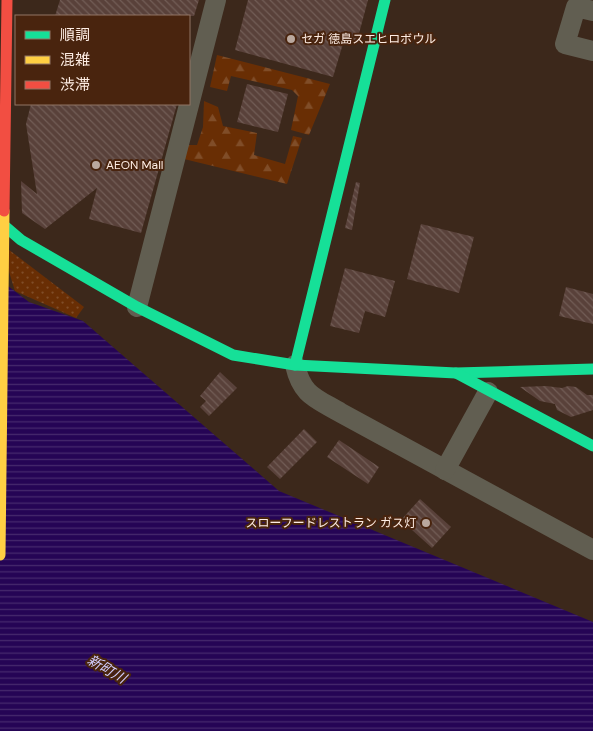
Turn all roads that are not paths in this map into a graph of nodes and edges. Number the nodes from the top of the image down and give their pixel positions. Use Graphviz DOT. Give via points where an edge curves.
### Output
graph roads {
  1 [pos="7,0"];
  2 [pos="12,0"];
  3 [pos="216,0"];
  4 [pos="385,0"];
  5 [pos="593,11"];
  6 [pos="593,51"];
  7 [pos="190,101"];
  8 [pos="189,105"];
  9 [pos="0,121"];
  10 [pos="0,222"];
  11 [pos="137,308"];
  12 [pos="295,365"];
  13 [pos="593,370"];
  14 [pos="456,373"];
  15 [pos="488,392"];
  16 [pos="593,446"];
  17 [pos="445,470"];
  18 [pos="593,550"];
  19 [pos="0,555"];
  1 -- 19 [label="street"];
  2 -- 9 [label="street" via="8,77"];
  3 -- 7 [label="street"];
  4 -- 12 [label="street"];
  5 -- 6 [label="street" via="576,7 566,44"];
  8 -- 11 [label="street"];
  10 -- 11 [label="street" via="21,240"];
  11 -- 12 [label="street" via="234,355"];
  12 -- 14 [label="street"];
  12 -- 17 [label="street" via="298,379 306,392"];
  13 -- 14 [label="street"];
  14 -- 15 [label="street"];
  15 -- 16 [label="street"];
  15 -- 17 [label="street"];
  17 -- 18 [label="street"];
}
